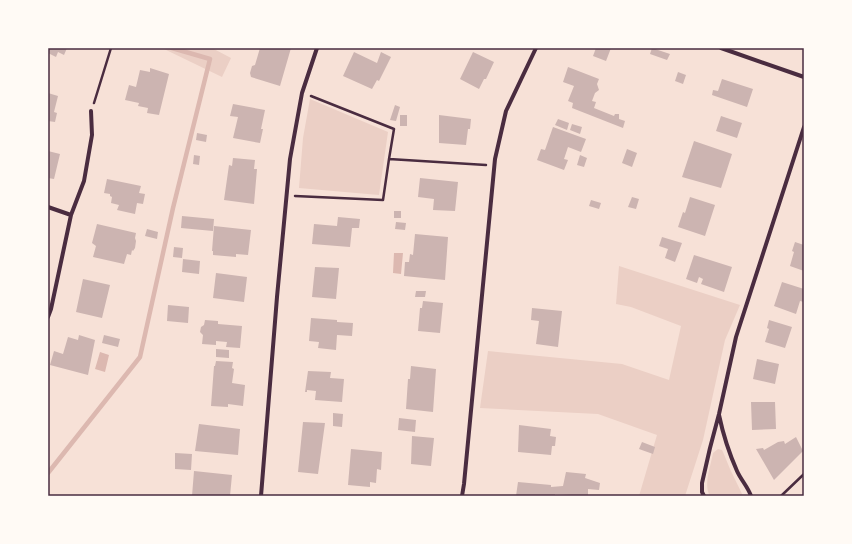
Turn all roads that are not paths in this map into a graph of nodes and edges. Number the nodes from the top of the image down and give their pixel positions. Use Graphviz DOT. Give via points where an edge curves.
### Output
graph roads {
  1 [pos="317,48"];
  2 [pos="536,48"];
  3 [pos="721,48"];
  4 [pos="804,77"];
  5 [pos="91,111"];
  6 [pos="804,127"];
  7 [pos="48,207"];
  8 [pos="71,215"];
  9 [pos="48,317"];
  10 [pos="719,414"];
  11 [pos="261,496"];
  12 [pos="462,496"];
  13 [pos="704,496"];
  14 [pos="751,496"];
  1 -- 11 [label="street" via="302,93 290,159"];
  2 -- 12 [label="street" via="506,111 494,166"];
  3 -- 4 [label="street"];
  5 -- 8 [label="street" via="92,135 84,181"];
  6 -- 10 [label="street" via="736,338"];
  7 -- 8 [label="street"];
  8 -- 9 [label="street"];
  10 -- 13 [label="street" via="702,483"];
  10 -- 14 [label="street" via="728,447"];
}
